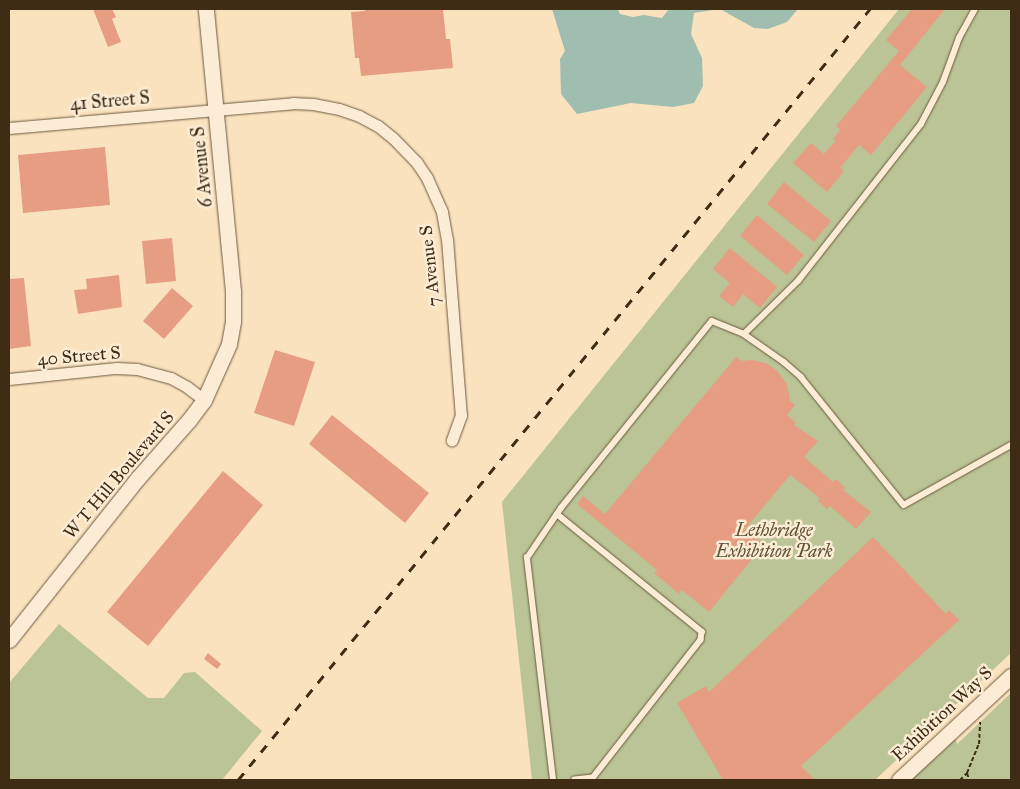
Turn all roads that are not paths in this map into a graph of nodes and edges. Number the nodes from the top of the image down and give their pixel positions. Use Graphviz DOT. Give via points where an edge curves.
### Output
graph roads {
  1 [pos="206,9"];
  2 [pos="975,9"];
  3 [pos="215,108"];
  4 [pos="9,128"];
  5 [pos="233,321"];
  6 [pos="744,334"];
  7 [pos="9,380"];
  8 [pos="204,400"];
  9 [pos="452,440"];
  10 [pos="1011,445"];
  11 [pos="557,514"];
  12 [pos="9,640"];
  13 [pos="1011,676"];
  14 [pos="554,780"];
  15 [pos="575,780"];
  16 [pos="899,780"];
  1 -- 3 [label="street, 6 Avenue S"];
  2 -- 6 [label="lane" via="921,124 798,281"];
  3 -- 4 [label="street, 41 Street S"];
  3 -- 5 [label="street, 6 Avenue S" via="231,265"];
  3 -- 9 [label="street, 7 Avenue S" via="293,103 339,110 378,126 417,163 442,212 447,239 461,415"];
  5 -- 8 [label="street, W T Hill Boulevard S" via="229,344"];
  6 -- 10 [label="lane" via="801,377 904,505"];
  6 -- 11 [label="lane" via="712,320"];
  7 -- 8 [label="street, 40 Street S" via="116,368 137,369 171,378"];
  8 -- 12 [label="street, W T Hill Boulevard S"];
  11 -- 14 [label="lane" via="527,558"];
  11 -- 15 [label="lane" via="702,632 701,640 593,778"];
  13 -- 16 [label="street, Exhibition Way S"];
}
